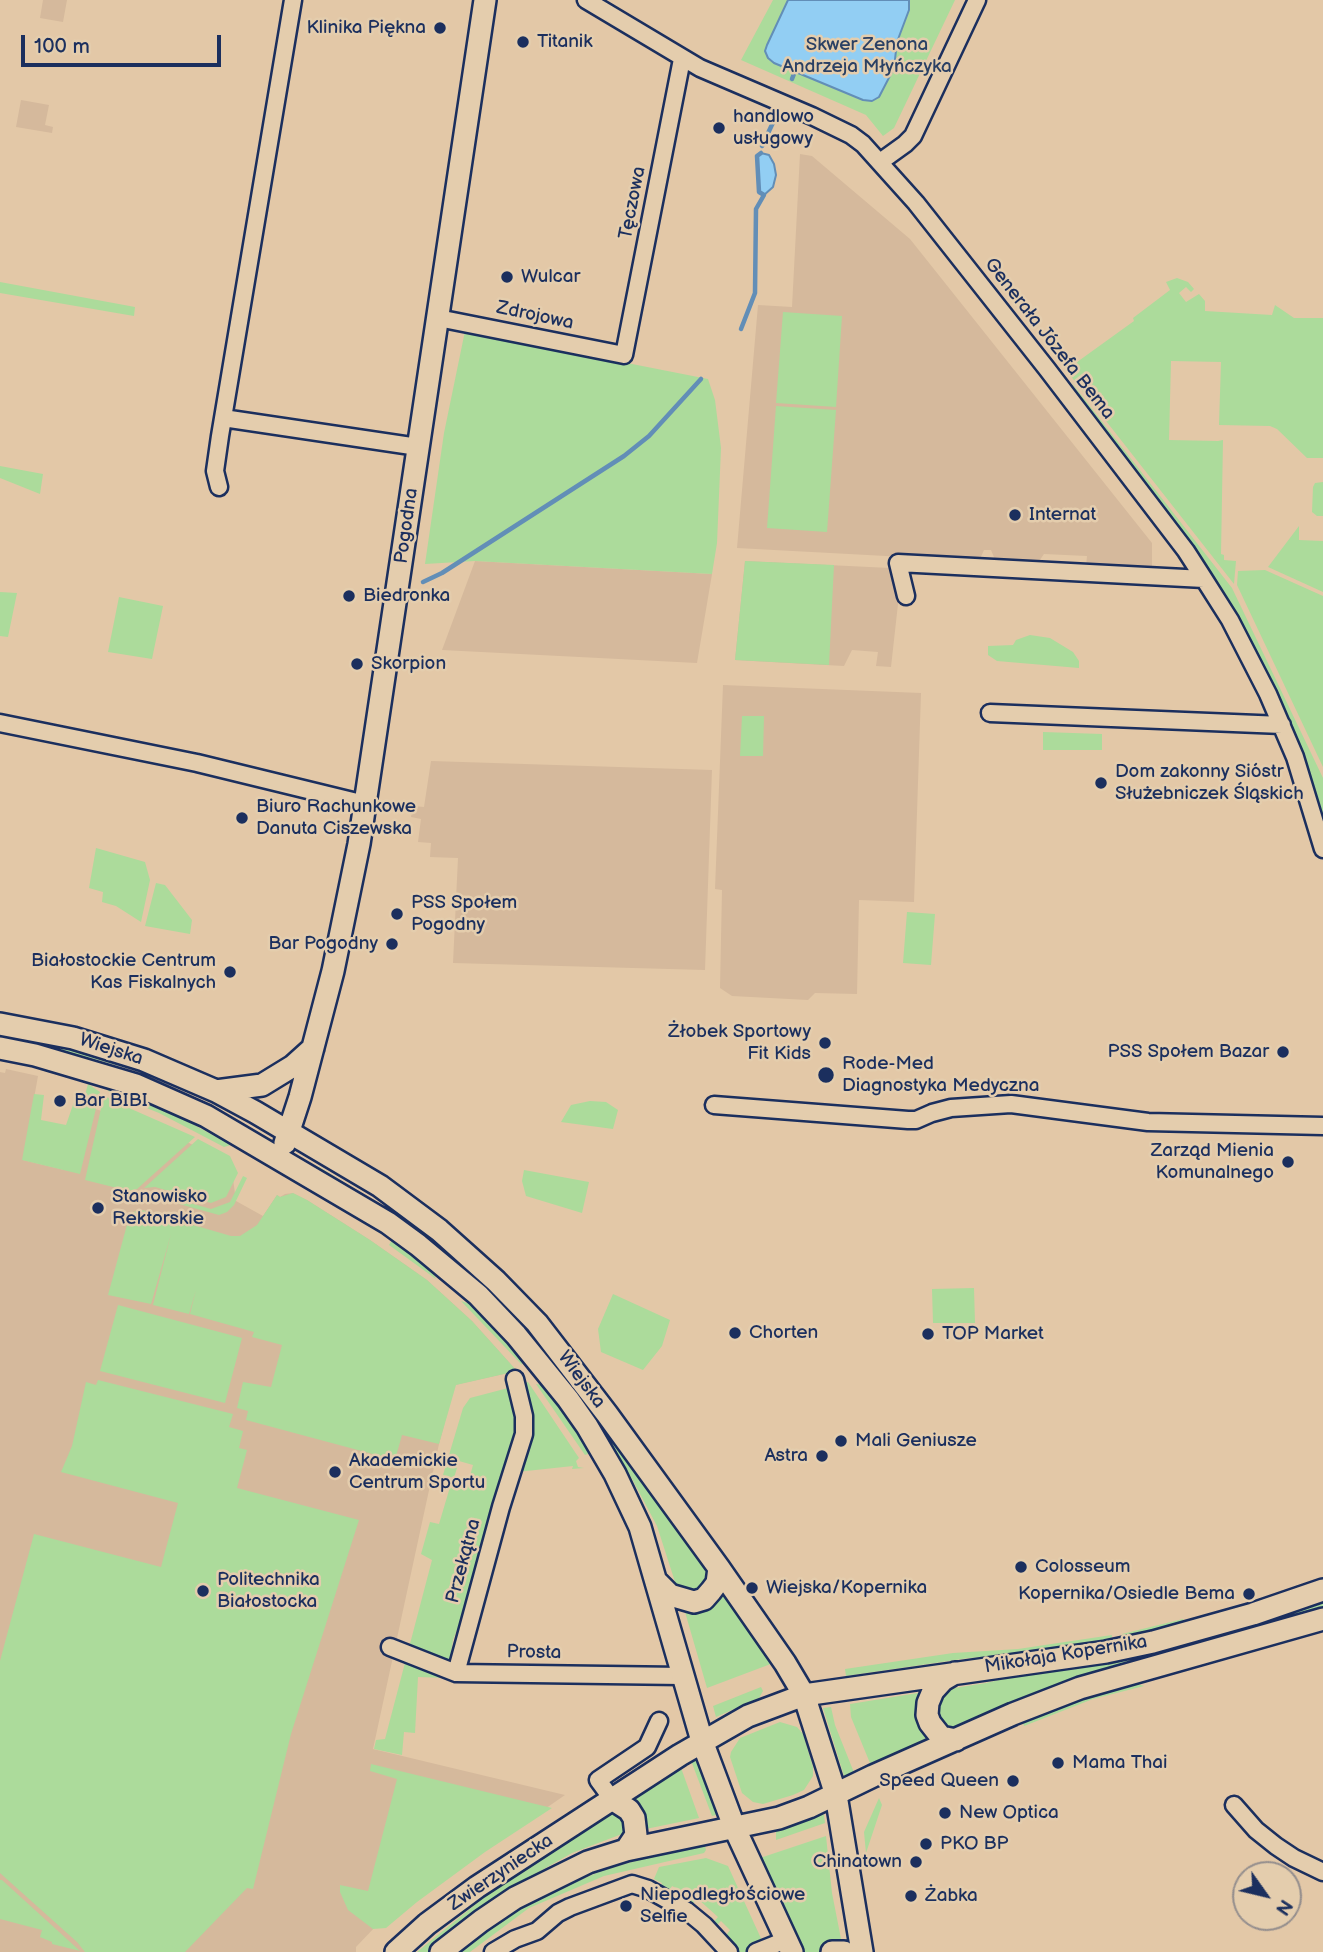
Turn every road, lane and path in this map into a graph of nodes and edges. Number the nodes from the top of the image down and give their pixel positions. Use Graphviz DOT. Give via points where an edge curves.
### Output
graph roads {
  1 [pos="293,0"];
  2 [pos="485,0"];
  3 [pos="586,0"];
  4 [pos="976,0"];
  5 [pos="682,59"];
  6 [pos="880,162"];
  7 [pos="438,318"];
  8 [pos="624,355"];
  9 [pos="223,418"];
  10 [pos="418,447"];
  11 [pos="219,487"];
  12 [pos="1204,579"];
  13 [pos="906,596"];
  14 [pos="990,713"];
  15 [pos="0,723"];
  16 [pos="1282,725"];
  17 [pos="365,804"];
  18 [pos="1323,849"];
  19 [pos="0,1024"];
  20 [pos="0,1048"];
  21 [pos="313,1048"];
  22 [pos="216,1091"];
  23 [pos="714,1105"];
  24 [pos="1323,1126"];
  25 [pos="290,1132"];
  26 [pos="277,1157"];
  27 [pos="514,1379"];
  28 [pos="719,1568"];
  29 [pos="658,1583"];
  30 [pos="1323,1590"];
  31 [pos="1323,1619"];
  32 [pos="390,1647"];
  33 [pos="958,1671"];
  34 [pos="456,1673"];
  35 [pos="682,1676"];
  36 [pos="804,1695"];
  37 [pos="659,1721"];
  38 [pos="956,1740"];
  39 [pos="702,1741"];
  40 [pos="836,1795"];
  41 [pos="612,1800"];
  42 [pos="1234,1805"];
  43 [pos="735,1829"];
  44 [pos="626,1850"];
  45 [pos="1323,1872"];
  46 [pos="789,1946"];
  47 [pos="400,1949"];
  48 [pos="441,1952"];
  49 [pos="493,1952"];
  50 [pos="729,1952"];
  51 [pos="756,1952"];
  52 [pos="832,1952"];
  53 [pos="844,1952"];
  54 [pos="862,1952"];
  1 -- 9 [label="street"];
  2 -- 7 [label="main road, Pogodna"];
  3 -- 5 [label="street, Generała Józefa Bema"];
  4 -- 6 [label="street" via="913,136"];
  5 -- 6 [label="street, Generała Józefa Bema" via="838,128"];
  5 -- 8 [label="street, Tęczowa"];
  6 -- 12 [label="street, Generała Józefa Bema" via="1047,369"];
  7 -- 8 [label="street, Zdrojowa"];
  7 -- 10 [label="main road, Pogodna"];
  9 -- 10 [label="street"];
  9 -- 11 [label="street" via="215,471"];
  10 -- 17 [label="main road, Pogodna"];
  12 -- 13 [label="street" via="898,563"];
  12 -- 16 [label="street, Generała Józefa Bema" via="1253,662"];
  14 -- 16 [label="street"];
  15 -- 17 [label="street" via="197,763"];
  16 -- 18 [label="street, Generała Józefa Bema"];
  17 -- 21 [label="main road, Pogodna" via="347,911"];
  19 -- 22 [label="main road, Wiejska" via="144,1060"];
  20 -- 26 [label="main road, Wiejska" via="136,1085 206,1116"];
  21 -- 22 [label="main road" via="262,1085"];
  21 -- 25 [label="main road, Pogodna"];
  22 -- 25 [label="main road, Wiejska"];
  23 -- 24 [label="street" via="908,1120 951,1108 1011,1104 1148,1122"];
  25 -- 26 [label="main road"];
  25 -- 28 [label="main road, Wiejska" via="380,1186 496,1281 566,1360"];
  26 -- 29 [label="main road, Wiejska" via="418,1245 478,1295 516,1335 568,1399 615,1474 640,1527"];
  27 -- 34 [label="street, Przekątna" via="524,1434"];
  28 -- 29 [label="main road" via="717,1583 705,1599 694,1602 670,1595"];
  28 -- 36 [label="main road, Wiejska"];
  29 -- 35 [label="main road, Wiejska"];
  30 -- 33 [label="main road, Mikołaja Kopernika" via="1153,1642"];
  31 -- 38 [label="main road, Mikołaja Kopernika" via="1080,1688"];
  32 -- 34 [label="street, Prosta"];
  33 -- 36 [label="main road, Mikołaja Kopernika"];
  33 -- 38 [label="main road" via="943,1680 928,1703 930,1723 941,1737"];
  34 -- 35 [label="street, Prosta"];
  35 -- 39 [label="main road, Wiejska"];
  36 -- 39 [label="main road, Mikołaja Kopernika" via="748,1716"];
  36 -- 40 [label="main road, Wiejska"];
  37 -- 41 [label="street" via="647,1747 598,1780"];
  38 -- 40 [label="main road, Mikołaja Kopernika"];
  39 -- 41 [label="main road, Zwierzyniecka"];
  39 -- 43 [label="main road, Wiejska"];
  40 -- 43 [label="main road, Mikołaja Kopernika" via="779,1818"];
  40 -- 54 [label="main road, Wiejska"];
  41 -- 44 [label="main road" via="634,1818 636,1835"];
  41 -- 47 [label="main road, Zwierzyniecka" via="469,1893"];
  42 -- 45 [label="street" via="1276,1846"];
  43 -- 44 [label="main road, Zwierzyniecka"];
  43 -- 46 [label="main road, Wiejska"];
  44 -- 48 [label="main road, Zwierzyniecka" via="587,1862 527,1892"];
  46 -- 51 [label="street"];
  49 -- 50 [label="street" via="537,1931 570,1907 632,1884 687,1911"];
  52 -- 53 [label="main road"];
}
